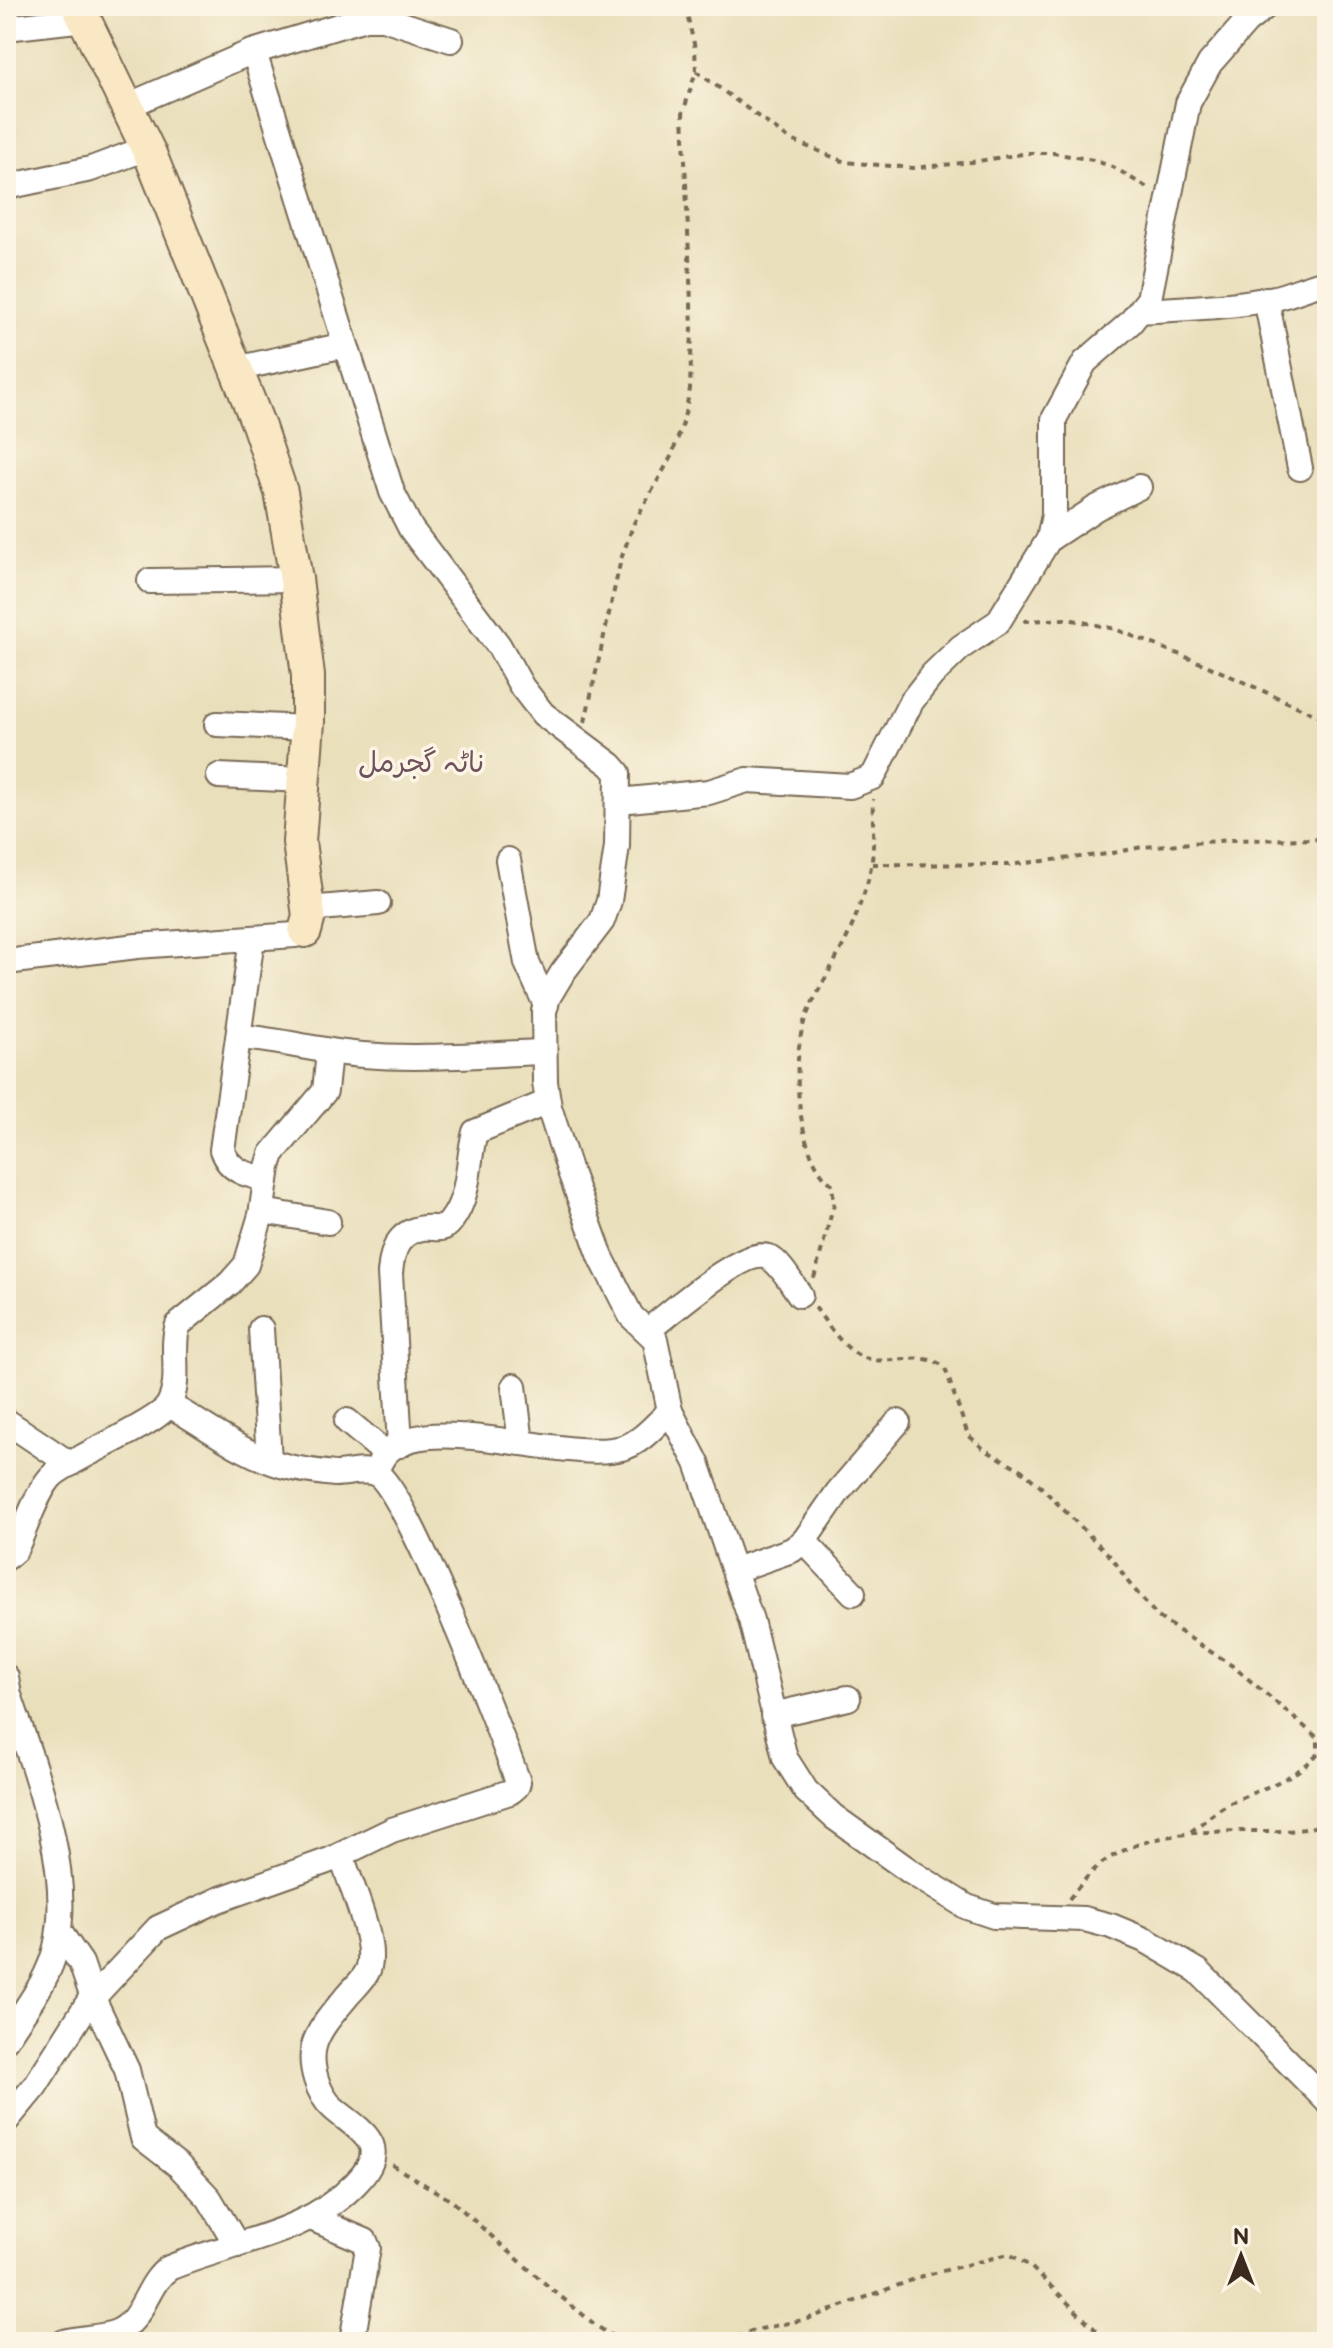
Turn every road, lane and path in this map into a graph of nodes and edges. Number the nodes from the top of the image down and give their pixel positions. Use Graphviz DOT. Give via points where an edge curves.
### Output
graph roads {
  1 [pos="685,6"];
  2 [pos="1266,6"];
  3 [pos="82,12"];
  4 [pos="6,28"];
  5 [pos="451,40"];
  6 [pos="254,52"];
  7 [pos="696,71"];
  8 [pos="127,106"];
  9 [pos="147,148"];
  10 [pos="6,187"];
  11 [pos="1169,195"];
  12 [pos="1323,283"];
  13 [pos="1266,299"];
  14 [pos="1141,311"];
  15 [pos="345,345"];
  16 [pos="235,369"];
  17 [pos="1300,468"];
  18 [pos="1139,487"];
  19 [pos="1049,539"];
  20 [pos="296,579"];
  21 [pos="150,581"];
  22 [pos="998,622"];
  23 [pos="1327,720"];
  24 [pos="217,724"];
  25 [pos="308,728"];
  26 [pos="582,744"];
  27 [pos="219,776"];
  28 [pos="873,777"];
  29 [pos="303,780"];
  30 [pos="619,801"];
  31 [pos="1327,839"];
  32 [pos="508,860"];
  33 [pos="872,864"];
  34 [pos="378,903"];
  35 [pos="307,920"];
  36 [pos="252,939"];
  37 [pos="6,962"];
  38 [pos="546,1005"];
  39 [pos="240,1037"];
  40 [pos="329,1052"];
  41 [pos="543,1052"];
  42 [pos="548,1102"];
  43 [pos="266,1179"];
  44 [pos="262,1211"];
  45 [pos="328,1222"];
  46 [pos="800,1295"];
  47 [pos="261,1329"];
  48 [pos="648,1330"];
  49 [pos="514,1386"];
  50 [pos="169,1405"];
  51 [pos="670,1411"];
  52 [pos="6,1421"];
  53 [pos="347,1421"];
  54 [pos="898,1422"];
  55 [pos="521,1443"];
  56 [pos="387,1457"];
  57 [pos="269,1460"];
  58 [pos="70,1464"];
  59 [pos="804,1541"];
  60 [pos="6,1558"];
  61 [pos="735,1570"];
  62 [pos="853,1593"];
  63 [pos="6,1677"];
  64 [pos="848,1698"];
  65 [pos="773,1715"];
  66 [pos="1327,1822"];
  67 [pos="1189,1833"];
  68 [pos="341,1855"];
  69 [pos="1059,1919"];
  70 [pos="59,1931"];
  71 [pos="93,1998"];
  72 [pos="6,2039"];
  73 [pos="1327,2101"];
  74 [pos="6,2121"];
  75 [pos="372,2153"];
  76 [pos="311,2218"];
  77 [pos="237,2245"];
  78 [pos="1327,2334"];
  79 [pos="64,2342"];
  80 [pos="352,2342"];
  81 [pos="622,2342"];
  82 [pos="726,2342"];
  83 [pos="1108,2342"];
  84 [pos="1315,2342"];
  1 -- 7 [label="path"];
  2 -- 11 [label="street" via="1229,40 1199,80 1188,103"];
  3 -- 4 [label="street"];
  3 -- 8 [label="street"];
  5 -- 6 [label="street" via="383,18 365,18"];
  6 -- 8 [label="street"];
  6 -- 15 [label="street"];
  7 -- 11 [label="path" via="789,139 845,162 913,168 1053,153 1093,160"];
  7 -- 26 [label="path" via="683,113 690,389 672,455 634,523 621,559"];
  8 -- 9 [label="street"];
  9 -- 10 [label="street" via="91,169"];
  9 -- 16 [label="street"];
  11 -- 14 [label="street" via="1149,299"];
  12 -- 13 [label="street"];
  13 -- 14 [label="street"];
  13 -- 17 [label="street"];
  14 -- 19 [label="street" via="1085,362 1054,419"];
  15 -- 16 [label="street"];
  15 -- 26 [label="street" via="392,492 411,529 543,714"];
  16 -- 20 [label="street" via="281,492"];
  18 -- 19 [label="street"];
  19 -- 22 [label="street"];
  20 -- 21 [label="street"];
  20 -- 25 [label="street" via="308,676"];
  22 -- 23 [label="path" via="1068,619 1115,629"];
  22 -- 28 [label="street" via="932,675 899,722"];
  24 -- 25 [label="street"];
  25 -- 29 [label="street"];
  26 -- 30 [label="street" via="618,773"];
  27 -- 29 [label="street"];
  28 -- 30 [label="street" via="850,786 747,780 709,792"];
  28 -- 33 [label="path"];
  29 -- 35 [label="street" via="299,842"];
  30 -- 38 [label="street" via="612,882 602,921 563,972"];
  31 -- 33 [label="path" via="1142,847 1007,865"];
  32 -- 38 [label="street" via="527,963"];
  33 -- 46 [label="path" via="847,942 805,1018 798,1052 799,1110 806,1139 834,1193 817,1275"];
  34 -- 35 [label="street"];
  35 -- 36 [label="street" via="295,935"];
  36 -- 37 [label="street"];
  36 -- 39 [label="street"];
  38 -- 41 [label="street"];
  39 -- 40 [label="street"];
  39 -- 43 [label="street" via="222,1150 237,1170"];
  40 -- 41 [label="street"];
  40 -- 43 [label="street" via="325,1091 272,1154"];
  41 -- 42 [label="street"];
  42 -- 48 [label="street" via="601,1257 631,1316"];
  42 -- 56 [label="street" via="475,1132 462,1201 450,1223 403,1236 394,1248"];
  43 -- 44 [label="street"];
  44 -- 45 [label="street"];
  44 -- 50 [label="street" via="246,1265 178,1325"];
  46 -- 48 [label="street" via="770,1258 758,1255 732,1265"];
  46 -- 67 [label="path" via="859,1356 940,1362 968,1435 1041,1487 1113,1559 1158,1617 1234,1667 1318,1738 1318,1753 1310,1763 1225,1806"];
  47 -- 57 [label="street"];
  48 -- 51 [label="street" via="655,1339"];
  49 -- 55 [label="street"];
  50 -- 57 [label="street"];
  50 -- 58 [label="street" via="157,1417"];
  51 -- 55 [label="street" via="625,1447"];
  51 -- 61 [label="street" via="697,1463"];
  52 -- 58 [label="street"];
  53 -- 56 [label="street"];
  54 -- 59 [label="street"];
  55 -- 56 [label="street" via="443,1436"];
  56 -- 57 [label="street" via="362,1471 338,1474"];
  56 -- 68 [label="street" via="395,1494 518,1782 510,1792 392,1830"];
  58 -- 60 [label="street" via="52,1476"];
  59 -- 61 [label="street"];
  59 -- 62 [label="street"];
  61 -- 65 [label="street"];
  63 -- 70 [label="street" via="56,1852"];
  64 -- 65 [label="street"];
  65 -- 69 [label="street" via="785,1758 806,1791 911,1872 967,1907 994,1916"];
  66 -- 67 [label="path" via="1294,1831"];
  67 -- 69 [label="path" via="1159,1838 1108,1859 1088,1876"];
  68 -- 71 [label="street" via="158,1928"];
  68 -- 75 [label="street" via="371,1956 368,1971 329,2018 314,2046 314,2071 331,2107 359,2127"];
  69 -- 73 [label="street" via="1111,1926 1198,1971"];
  70 -- 71 [label="street" via="81,1963"];
  70 -- 72 [label="street" via="44,1979"];
  71 -- 74 [label="street"];
  71 -- 77 [label="street" via="127,2070 143,2138 209,2198"];
  75 -- 76 [label="street" via="356,2183"];
  75 -- 81 [label="path" via="452,2201 549,2287"];
  76 -- 77 [label="street"];
  76 -- 80 [label="street" via="365,2241 368,2248"];
  77 -- 79 [label="street" via="159,2275 135,2318 116,2333"];
  78 -- 84 [label="path"];
  82 -- 83 [label="path" via="923,2276 1009,2254 1030,2266"];
}
